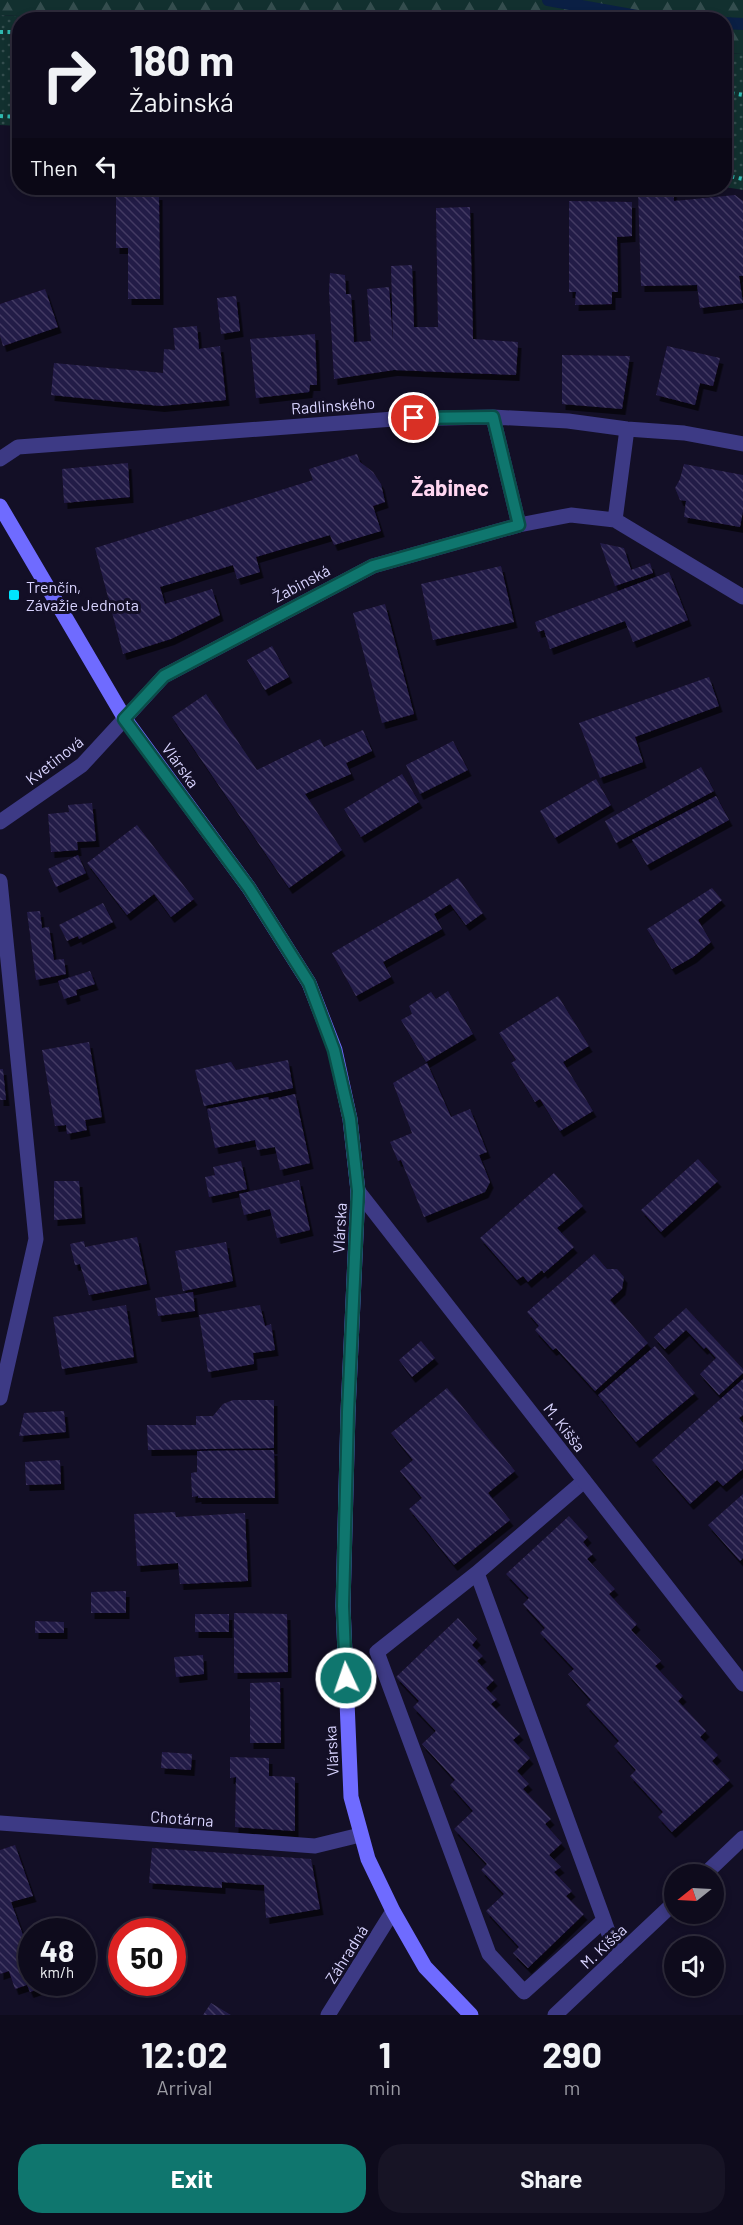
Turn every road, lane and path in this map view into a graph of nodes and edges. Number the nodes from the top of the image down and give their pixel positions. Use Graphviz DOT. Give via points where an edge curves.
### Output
graph roads {
  1 [pos="493,417"];
  2 [pos="627,429"];
  3 [pos="743,444"];
  4 [pos="0,459"];
  5 [pos="0,506"];
  6 [pos="615,520"];
  7 [pos="519,525"];
  8 [pos="743,597"];
  9 [pos="124,719"];
  10 [pos="0,822"];
  11 [pos="0,881"];
  12 [pos="358,1191"];
  13 [pos="0,1398"];
  14 [pos="584,1480"];
  15 [pos="477,1573"];
  16 [pos="743,1684"];
  17 [pos="0,1823"];
  18 [pos="360,1834"];
  19 [pos="743,1838"];
  20 [pos="716,1864"];
  21 [pos="393,1911"];
  22 [pos="664,1912"];
  23 [pos="604,1920"];
  24 [pos="617,1957"];
  25 [pos="328,2015"];
  26 [pos="471,2015"];
  27 [pos="555,2015"];
  1 -- 2 [label="street, Radlinského"];
  1 -- 4 [label="street, Radlinského" via="394,419 18,447"];
  1 -- 7 [label="street"];
  2 -- 3 [label="street, Radlinského" via="684,433"];
  2 -- 6 [label="street"];
  5 -- 9 [label="main road, Vlárska"];
  6 -- 7 [label="street, Žabinská" via="571,515"];
  6 -- 8 [label="street, Žabinská"];
  7 -- 9 [label="street, Žabinská" via="373,566 164,676"];
  9 -- 10 [label="street, Kvetinová" via="82,765"];
  9 -- 12 [label="main road, Vlárska" via="249,888 309,983 334,1050 350,1119"];
  11 -- 13 [label="street" via="36,1239"];
  12 -- 14 [label="street, M. Kišša"];
  12 -- 18 [label="main road, Vlárska" via="343,1606 351,1797"];
  14 -- 15 [label="street"];
  14 -- 16 [label="street, M. Kišša"];
  15 -- 23 [label="street"];
  15 -- 23 [label="street" via="377,1652 489,1954 524,1992"];
  17 -- 18 [label="street, Chotárna" via="315,1846"];
  18 -- 21 [label="main road, Vlárska"];
  19 -- 20 [label="street"];
  21 -- 25 [label="street, Záhradná"];
  21 -- 26 [label="main road, Vlárska" via="425,1966"];
  22 -- 24 [label="street, M. Kišša"];
  23 -- 24 [label="street"];
  24 -- 27 [label="street, M. Kišša"];
}
